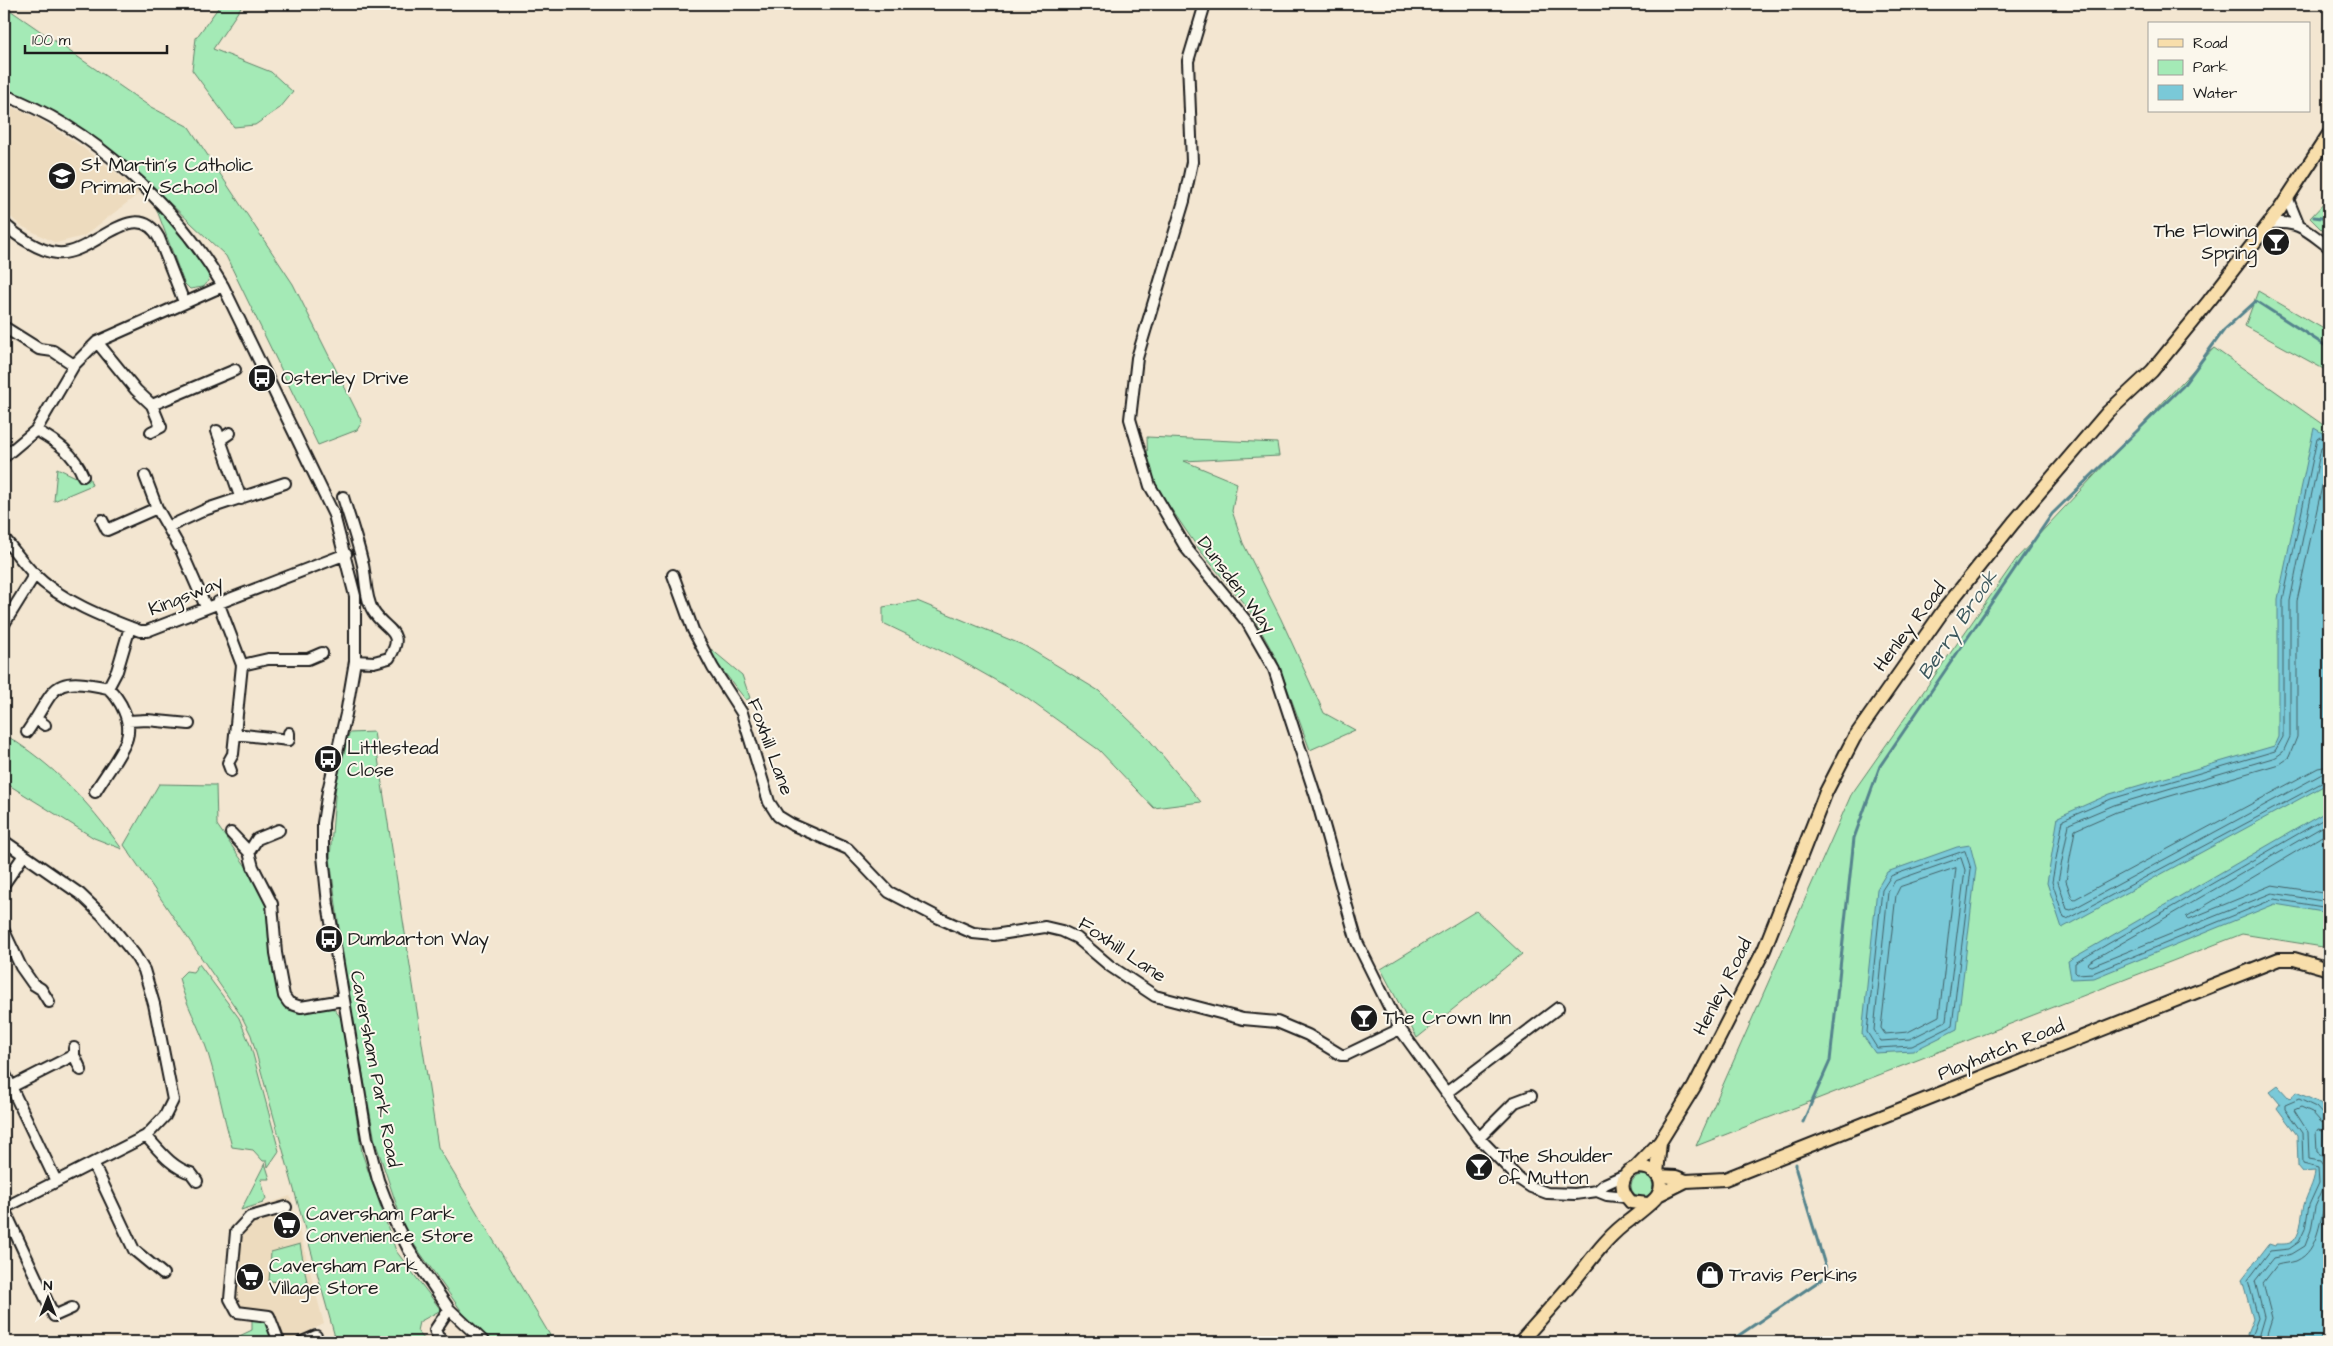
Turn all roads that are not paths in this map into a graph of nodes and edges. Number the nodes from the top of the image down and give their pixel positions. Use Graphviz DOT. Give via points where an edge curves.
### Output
graph roads {
  1 [pos="1205,4"];
  2 [pos="4,95"];
  3 [pos="2329,134"];
  4 [pos="2288,197"];
  5 [pos="2270,223"];
  6 [pos="2298,224"];
  7 [pos="5,228"];
  8 [pos="2329,247"];
  9 [pos="223,286"];
  10 [pos="184,302"];
  11 [pos="4,327"];
  12 [pos="97,342"];
  13 [pos="74,365"];
  14 [pos="235,370"];
  15 [pos="152,405"];
  16 [pos="36,430"];
  17 [pos="159,431"];
  18 [pos="230,433"];
  19 [pos="4,457"];
  20 [pos="83,476"];
  21 [pos="145,476"];
  22 [pos="285,483"];
  23 [pos="241,499"];
  24 [pos="346,502"];
  25 [pos="156,508"];
  26 [pos="102,520"];
  27 [pos="168,527"];
  28 [pos="4,538"];
  29 [pos="346,554"];
  30 [pos="35,574"];
  31 [pos="673,575"];
  32 [pos="218,602"];
  33 [pos="206,607"];
  34 [pos="4,624"];
  35 [pos="130,627"];
  36 [pos="322,653"];
  37 [pos="355,661"];
  38 [pos="242,665"];
  39 [pos="108,688"];
  40 [pos="128,721"];
  41 [pos="189,724"];
  42 [pos="27,732"];
  43 [pos="235,734"];
  44 [pos="289,739"];
  45 [pos="231,771"];
  46 [pos="100,788"];
  47 [pos="279,830"];
  48 [pos="231,833"];
  49 [pos="4,842"];
  50 [pos="249,852"];
  51 [pos="24,855"];
  52 [pos="4,884"];
  53 [pos="4,931"];
  54 [pos="2329,969"];
  55 [pos="343,1000"];
  56 [pos="49,1002"];
  57 [pos="1558,1008"];
  58 [pos="1400,1029"];
  59 [pos="81,1070"];
  60 [pos="4,1072"];
  61 [pos="11,1087"];
  62 [pos="1446,1092"];
  63 [pos="1531,1096"];
  64 [pos="146,1136"];
  65 [pos="1479,1138"];
  66 [pos="1660,1142"];
  67 [pos="93,1163"];
  68 [pos="1630,1171"];
  69 [pos="1658,1175"];
  70 [pos="56,1181"];
  71 [pos="197,1181"];
  72 [pos="1686,1181"];
  73 [pos="1597,1191"];
  74 [pos="1658,1196"];
  75 [pos="1626,1197"];
  76 [pos="1647,1204"];
  77 [pos="286,1207"];
  78 [pos="4,1208"];
  79 [pos="1620,1226"];
  80 [pos="164,1274"];
  81 [pos="72,1308"];
  82 [pos="449,1309"];
  83 [pos="316,1336"];
  84 [pos="279,1342"];
  85 [pos="302,1342"];
  86 [pos="445,1342"];
  87 [pos="484,1342"];
  88 [pos="1520,1342"];
  1 -- 58 [label="street, Dunsden Way" via="1188,61 1192,162 1184,201 1137,358 1130,419 1150,486 1186,548 1246,622 1274,669 1316,797 1357,942"];
  2 -- 9 [label="street, Caversham Park Road" via="50,117 125,170 184,230 206,257"];
  3 -- 4 [label="main road, Henley Road"];
  4 -- 5 [label="main road, Henley Road"];
  4 -- 6 [label="street"];
  5 -- 6 [label="street"];
  5 -- 66 [label="main road, Henley Road" via="2152,371 2108,412 2014,522 1932,627 1854,738 1826,792 1764,950 1694,1087"];
  6 -- 8 [label="street"];
  7 -- 10 [label="street" via="57,254 88,246 119,226 131,222 144,223 154,228"];
  9 -- 10 [label="street"];
  9 -- 29 [label="street, Caversham Park Road" via="334,515"];
  10 -- 12 [label="street"];
  11 -- 13 [label="street" via="39,349 53,351"];
  12 -- 13 [label="street"];
  12 -- 15 [label="street"];
  13 -- 16 [label="street"];
  14 -- 15 [label="street"];
  15 -- 17 [label="street"];
  16 -- 19 [label="street"];
  16 -- 20 [label="street" via="66,448 75,468"];
  18 -- 23 [label="street" via="219,435"];
  21 -- 25 [label="street"];
  22 -- 23 [label="street"];
  23 -- 27 [label="street" via="207,509"];
  24 -- 37 [label="street" via="372,610 397,640 389,658 374,662"];
  25 -- 26 [label="street" via="105,531"];
  25 -- 27 [label="street"];
  27 -- 33 [label="street"];
  28 -- 30 [label="street, Kingsway"];
  29 -- 32 [label="street, Kingsway"];
  29 -- 37 [label="street, Caversham Park Road" via="355,596"];
  30 -- 34 [label="street"];
  30 -- 35 [label="street, Kingsway" via="91,611"];
  31 -- 58 [label="street, Foxhill Lane" via="693,630 742,713 769,802 778,816 848,848 889,892 973,933 994,935 1045,927 1062,931 1155,996 1243,1020 1277,1022 1342,1054 1346,1055"];
  32 -- 33 [label="street, Kingsway"];
  32 -- 38 [label="street"];
  33 -- 35 [label="street, Kingsway" via="147,631"];
  35 -- 39 [label="street"];
  36 -- 38 [label="street" via="308,660 268,658"];
  37 -- 55 [label="street, Caversham Park Road" via="323,823 324,878"];
  38 -- 43 [label="street"];
  39 -- 40 [label="street" via="116,696"];
  39 -- 42 [label="street" via="64,684 54,689 41,722"];
  40 -- 41 [label="street" via="147,720 177,729"];
  40 -- 46 [label="street" via="127,738"];
  43 -- 44 [label="street"];
  43 -- 45 [label="street" via="234,754 228,763"];
  47 -- 50 [label="street" via="257,839"];
  48 -- 50 [label="street"];
  49 -- 51 [label="street"];
  50 -- 55 [label="street" via="272,904 284,996 289,1003 301,1007"];
  51 -- 52 [label="street"];
  51 -- 64 [label="street" via="80,894 98,911 144,970 173,1100 165,1116"];
  53 -- 56 [label="street" via="21,967"];
  54 -- 72 [label="main road, Playhatch Road" via="2294,959 2279,959 1744,1172 1714,1180"];
  55 -- 82 [label="street, Caversham Park Road" via="367,1138 378,1180 409,1250"];
  57 -- 62 [label="street"];
  58 -- 62 [label="street, Dunsden Way"];
  59 -- 61 [label="street" via="74,1051"];
  60 -- 61 [label="street"];
  61 -- 70 [label="street"];
  62 -- 65 [label="street, Dunsden Way"];
  63 -- 65 [label="street" via="1514,1102"];
  64 -- 67 [label="street"];
  64 -- 71 [label="street" via="173,1164 191,1173"];
  65 -- 73 [label="street, Dunsden Way" via="1508,1169 1531,1187 1556,1194"];
  66 -- 68 [label="main road, Henley Road"];
  66 -- 69 [label="main road, Henley Road"];
  67 -- 70 [label="street"];
  67 -- 80 [label="street" via="134,1250"];
  68 -- 69 [label="main road" via="1645,1167"];
  68 -- 73 [label="street, Dunsden Way"];
  68 -- 75 [label="main road" via="1622,1184"];
  69 -- 72 [label="main road, Playhatch Road"];
  69 -- 74 [label="main road" via="1661,1186"];
  70 -- 78 [label="street"];
  72 -- 74 [label="main road, Playhatch Road"];
  73 -- 75 [label="street, Dunsden Way"];
  74 -- 76 [label="main road"];
  75 -- 76 [label="main road" via="1636,1204"];
  75 -- 79 [label="main road"];
  76 -- 79 [label="main road"];
  77 -- 84 [label="street" via="250,1217 236,1232 230,1298 237,1312 269,1316"];
  78 -- 81 [label="street" via="50,1318"];
  79 -- 88 [label="main road"];
  82 -- 86 [label="street" via="435,1330 438,1338"];
  82 -- 87 [label="street, Caversham Park Road"];
  83 -- 85 [label="street"];
}
